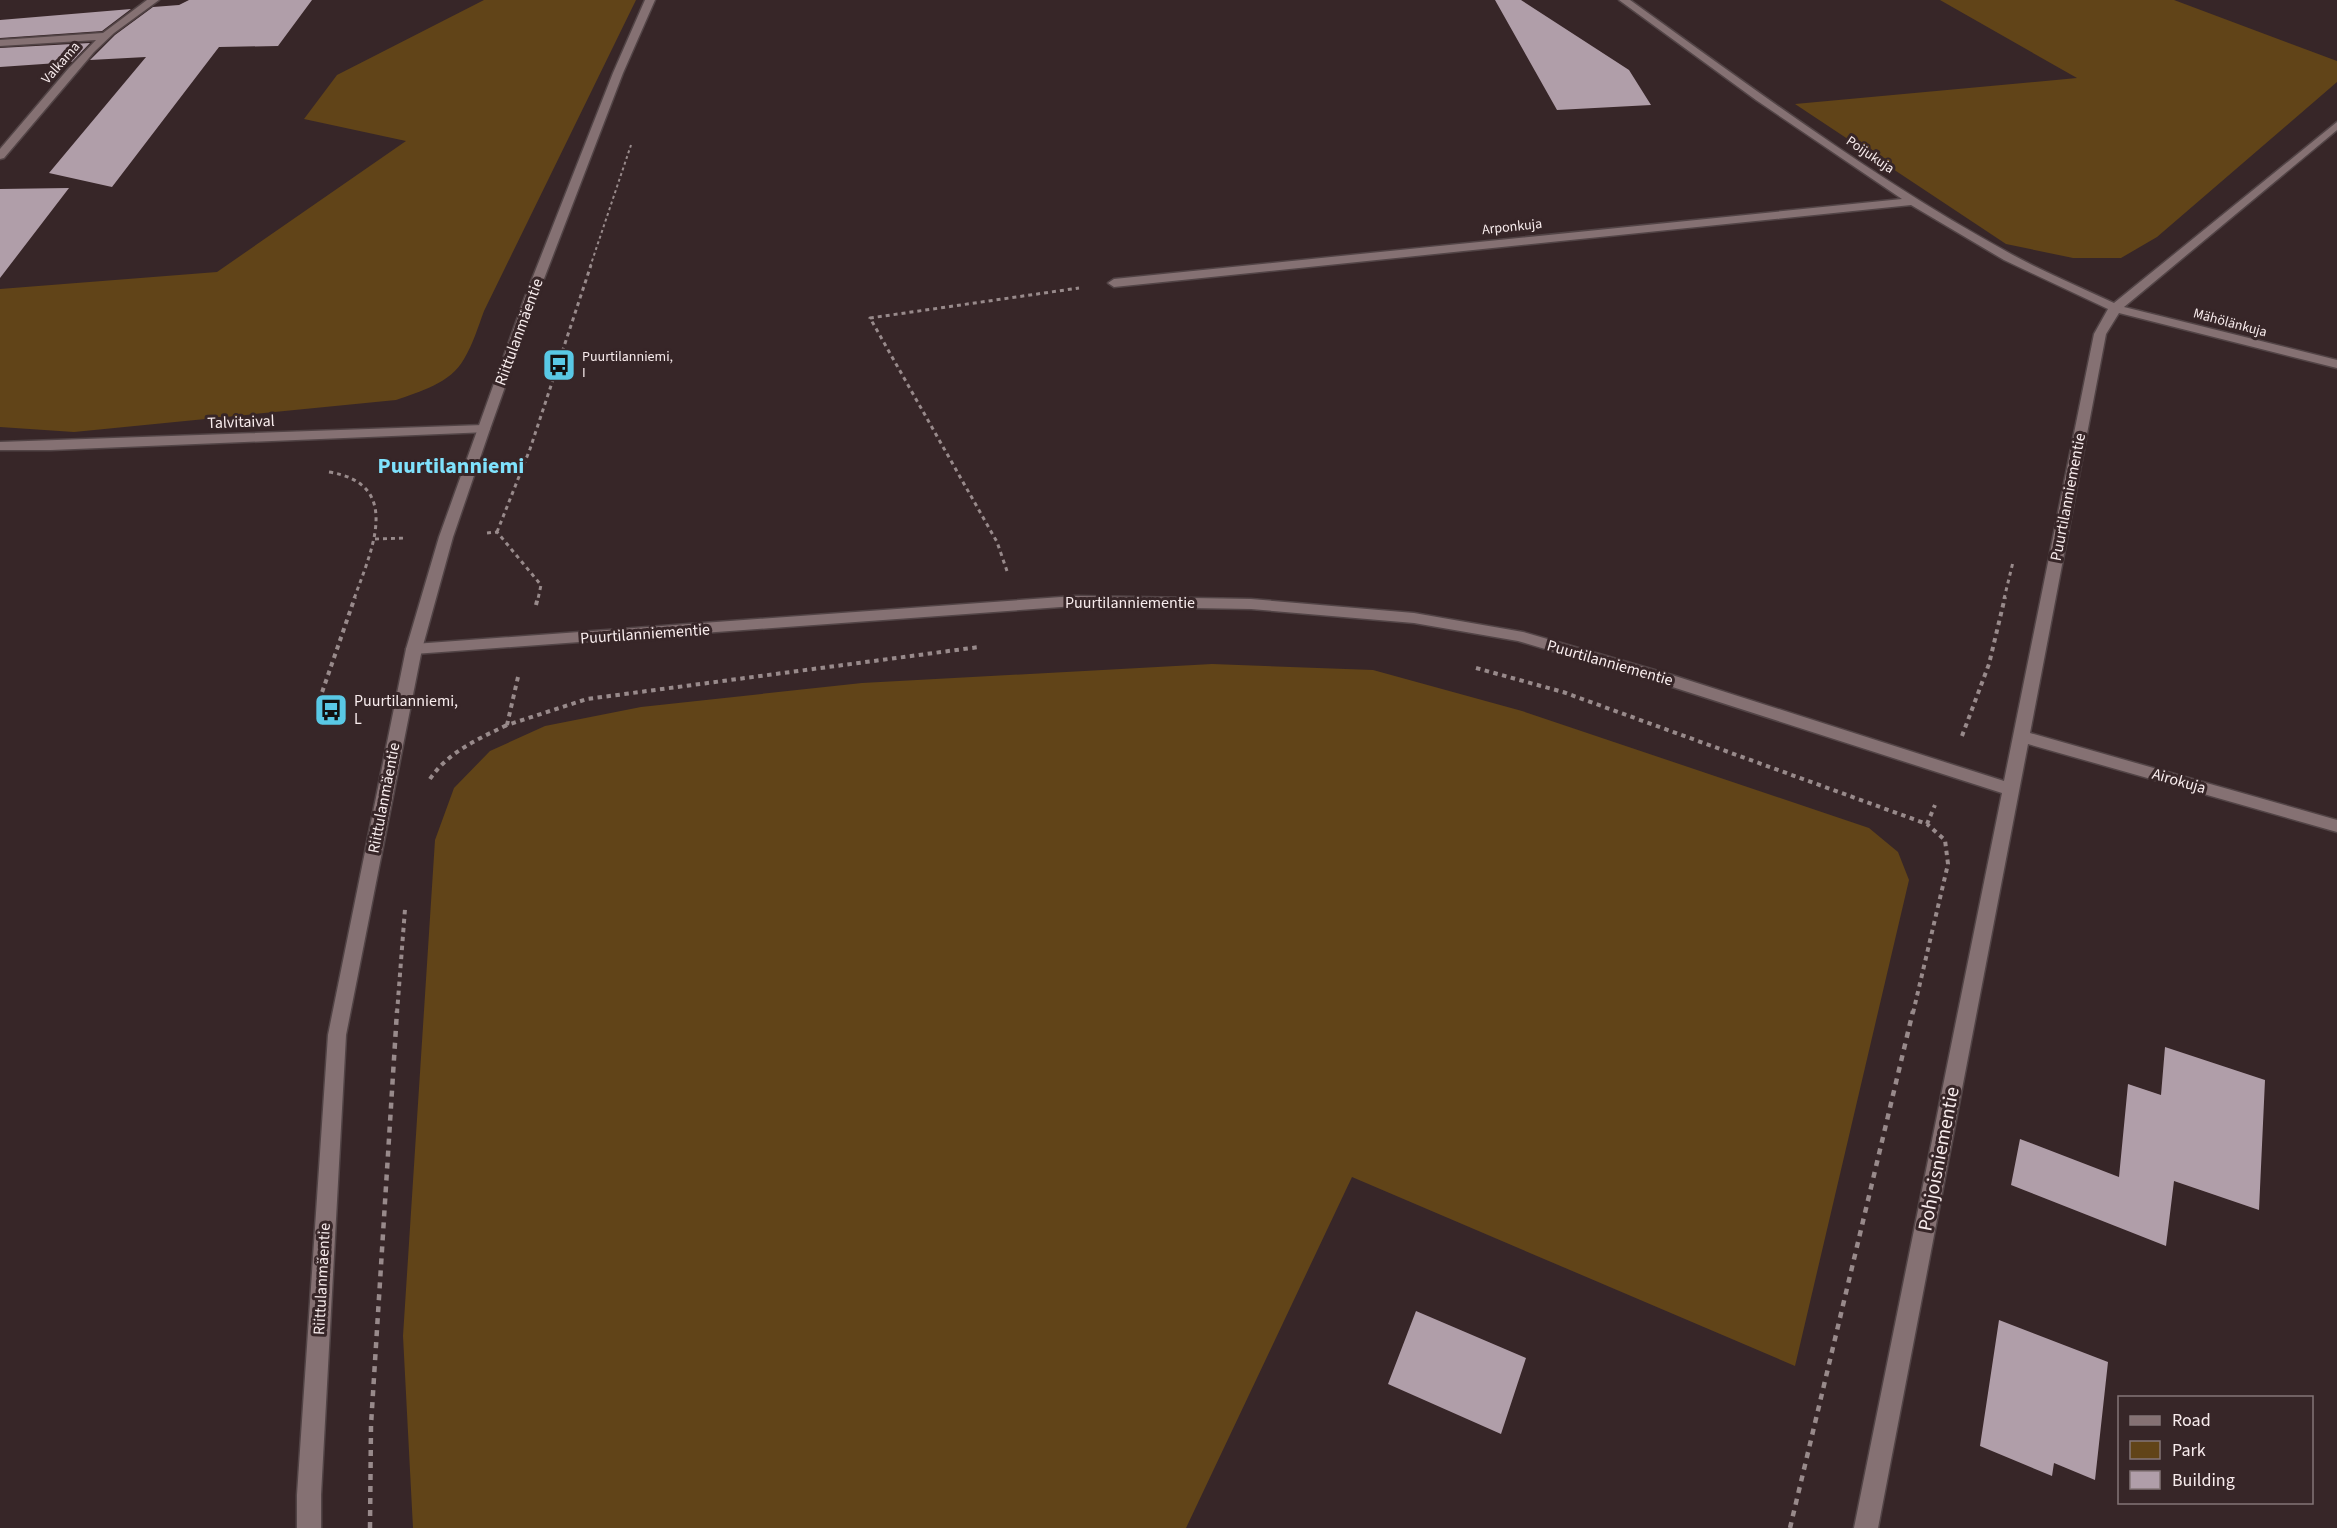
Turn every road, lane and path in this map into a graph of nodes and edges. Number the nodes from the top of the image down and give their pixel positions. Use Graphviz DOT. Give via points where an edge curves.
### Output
graph roads {
  1 [pos="154,0"];
  2 [pos="650,0"];
  3 [pos="1624,0"];
  4 [pos="104,36"];
  5 [pos="0,43"];
  6 [pos="2336,127"];
  7 [pos="634,138"];
  8 [pos="0,156"];
  9 [pos="1913,201"];
  10 [pos="1114,283"];
  11 [pos="2115,308"];
  12 [pos="2337,364"];
  13 [pos="483,429"];
  14 [pos="0,446"];
  15 [pos="319,470"];
  16 [pos="497,532"];
  17 [pos="1018,606"];
  18 [pos="414,649"];
  19 [pos="332,710"];
  20 [pos="507,725"];
  21 [pos="2021,735"];
  22 [pos="425,787"];
  23 [pos="2012,790"];
  24 [pos="1928,824"];
  25 [pos="2337,826"];
  26 [pos="406,901"];
  27 [pos="309,1528"];
  28 [pos="370,1528"];
  29 [pos="1790,1528"];
  30 [pos="1866,1528"];
  1 -- 4 [label="street, Valkama"];
  2 -- 13 [label="street, Riittulanmäentie" via="613,84"];
  3 -- 9 [label="street, Poijukuja"];
  4 -- 5 [label="street"];
  4 -- 8 [label="street, Valkama"];
  6 -- 11 [label="street, Puurtilanniementie"];
  7 -- 16 [label="path" via="530,449"];
  9 -- 10 [label="street, Arponkuja"];
  9 -- 11 [label="street, Poijukuja" via="2008,257"];
  10 -- 17 [label="path" via="870,318 998,542"];
  11 -- 12 [label="street, Mähölänkuja"];
  11 -- 21 [label="street, Puurtilanniementie" via="2100,334"];
  13 -- 14 [label="street, Talvitaival"];
  13 -- 18 [label="street, Riittulanmäentie"];
  15 -- 19 [label="path" via="348,475 369,489 375,506 375,539 318,704"];
  17 -- 18 [label="street, Puurtilanniementie"];
  17 -- 23 [label="street, Puurtilanniementie" via="1075,601 1251,604 1414,618 1518,636"];
  18 -- 27 [label="street, Riittulanmäentie" via="337,1035"];
  20 -- 22 [label="path" via="470,743 435,770"];
  21 -- 23 [label="street, Puurtilanniementie"];
  21 -- 25 [label="street, Airokuja"];
  23 -- 30 [label="street, Pohjoisniementie"];
  24 -- 29 [label="path" via="1945,840 1948,864"];
  26 -- 28 [label="path" via="371,1425"];
}
